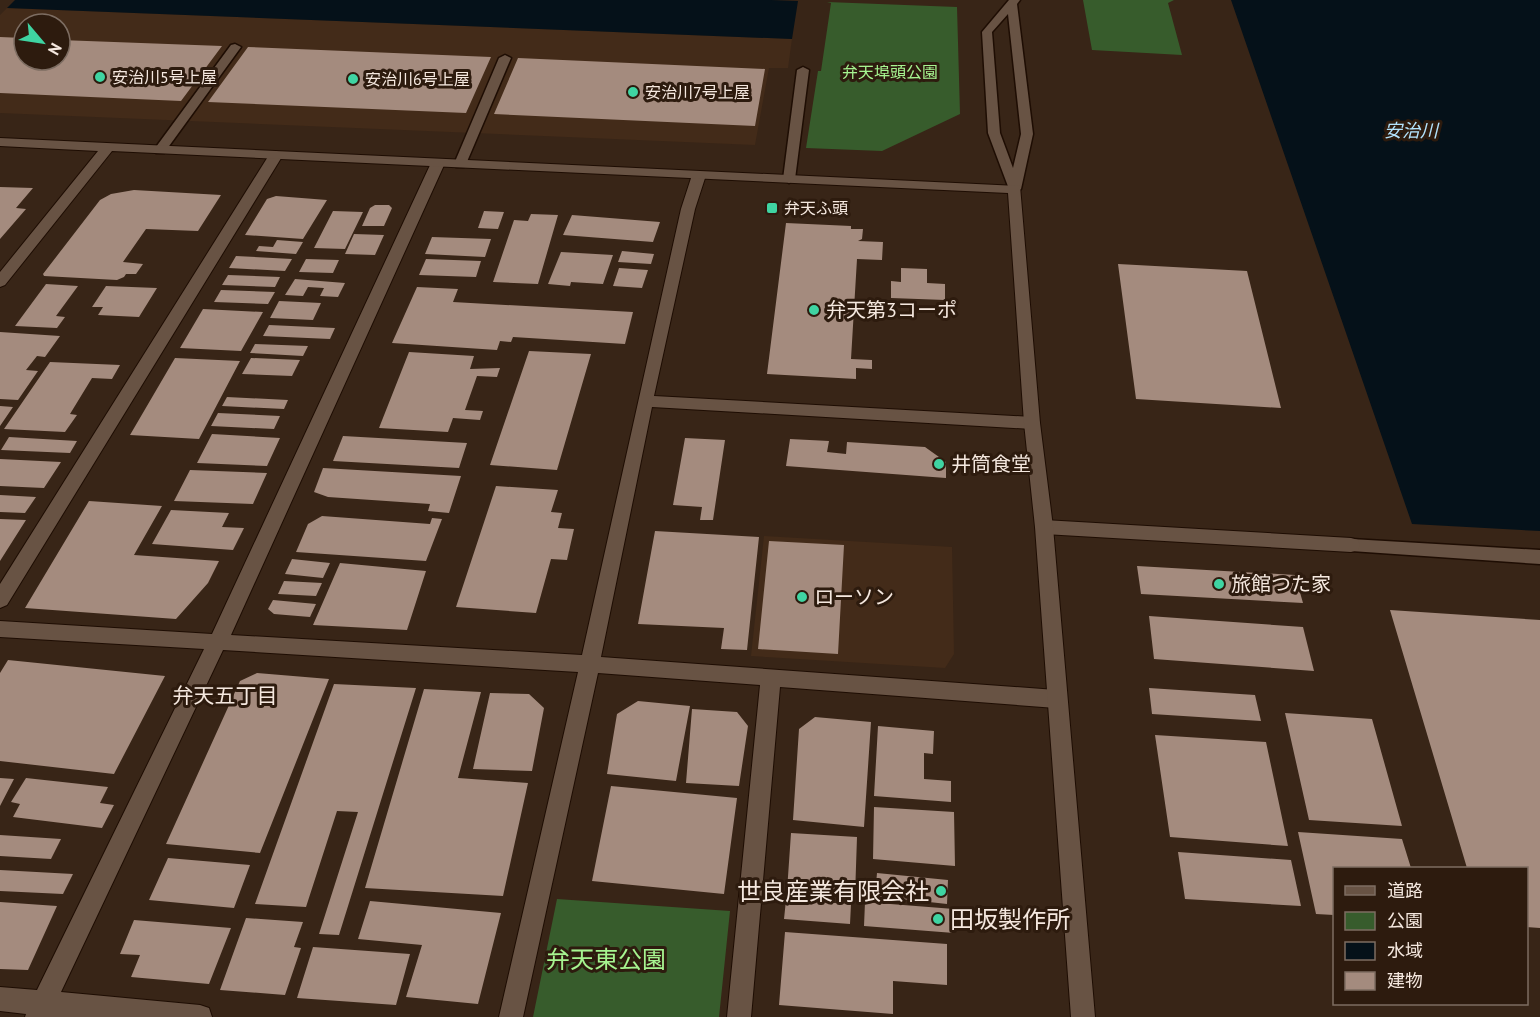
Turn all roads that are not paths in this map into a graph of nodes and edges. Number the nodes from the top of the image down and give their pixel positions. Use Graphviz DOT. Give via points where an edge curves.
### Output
graph roads {
  1 [pos="1013,2"];
  2 [pos="235,47"];
  3 [pos="505,58"];
  4 [pos="803,70"];
  5 [pos="0,142"];
  6 [pos="108,147"];
  7 [pos="160,150"];
  8 [pos="276,155"];
  9 [pos="438,163"];
  10 [pos="460,164"];
  11 [pos="699,175"];
  12 [pos="789,179"];
  13 [pos="1015,189"];
  14 [pos="0,282"];
  15 [pos="645,401"];
  16 [pos="1032,423"];
  17 [pos="1044,527"];
  18 [pos="1351,545"];
  19 [pos="1540,557"];
  20 [pos="0,600"];
  21 [pos="0,629"];
  22 [pos="218,641"];
  23 [pos="590,664"];
  24 [pos="771,677"];
  25 [pos="1056,699"];
  26 [pos="0,999"];
  27 [pos="40,1010"];
  28 [pos="200,1017"];
  29 [pos="511,1017"];
  30 [pos="739,1017"];
  31 [pos="1083,1017"];
  1 -- 13 [label="lane" via="1027,134"];
  1 -- 13 [label="lane" via="987,32 994,133"];
  2 -- 7 [label="lane"];
  3 -- 10 [label="lane"];
  4 -- 12 [label="lane"];
  5 -- 6 [label="street"];
  6 -- 7 [label="street"];
  6 -- 14 [label="street"];
  7 -- 8 [label="street"];
  8 -- 9 [label="street"];
  8 -- 20 [label="street"];
  9 -- 10 [label="street"];
  9 -- 22 [label="street"];
  10 -- 11 [label="street"];
  11 -- 12 [label="street"];
  11 -- 15 [label="street"];
  12 -- 13 [label="street"];
  13 -- 16 [label="street"];
  15 -- 16 [label="street"];
  15 -- 23 [label="street"];
  16 -- 17 [label="street"];
  17 -- 18 [label="street"];
  17 -- 25 [label="street"];
  18 -- 19 [label="lane"];
  21 -- 22 [label="street"];
  22 -- 23 [label="street"];
  22 -- 27 [label="street"];
  23 -- 24 [label="street"];
  23 -- 29 [label="street"];
  24 -- 25 [label="street"];
  24 -- 30 [label="street"];
  25 -- 31 [label="street"];
  26 -- 27 [label="street"];
  27 -- 28 [label="street"];
}
